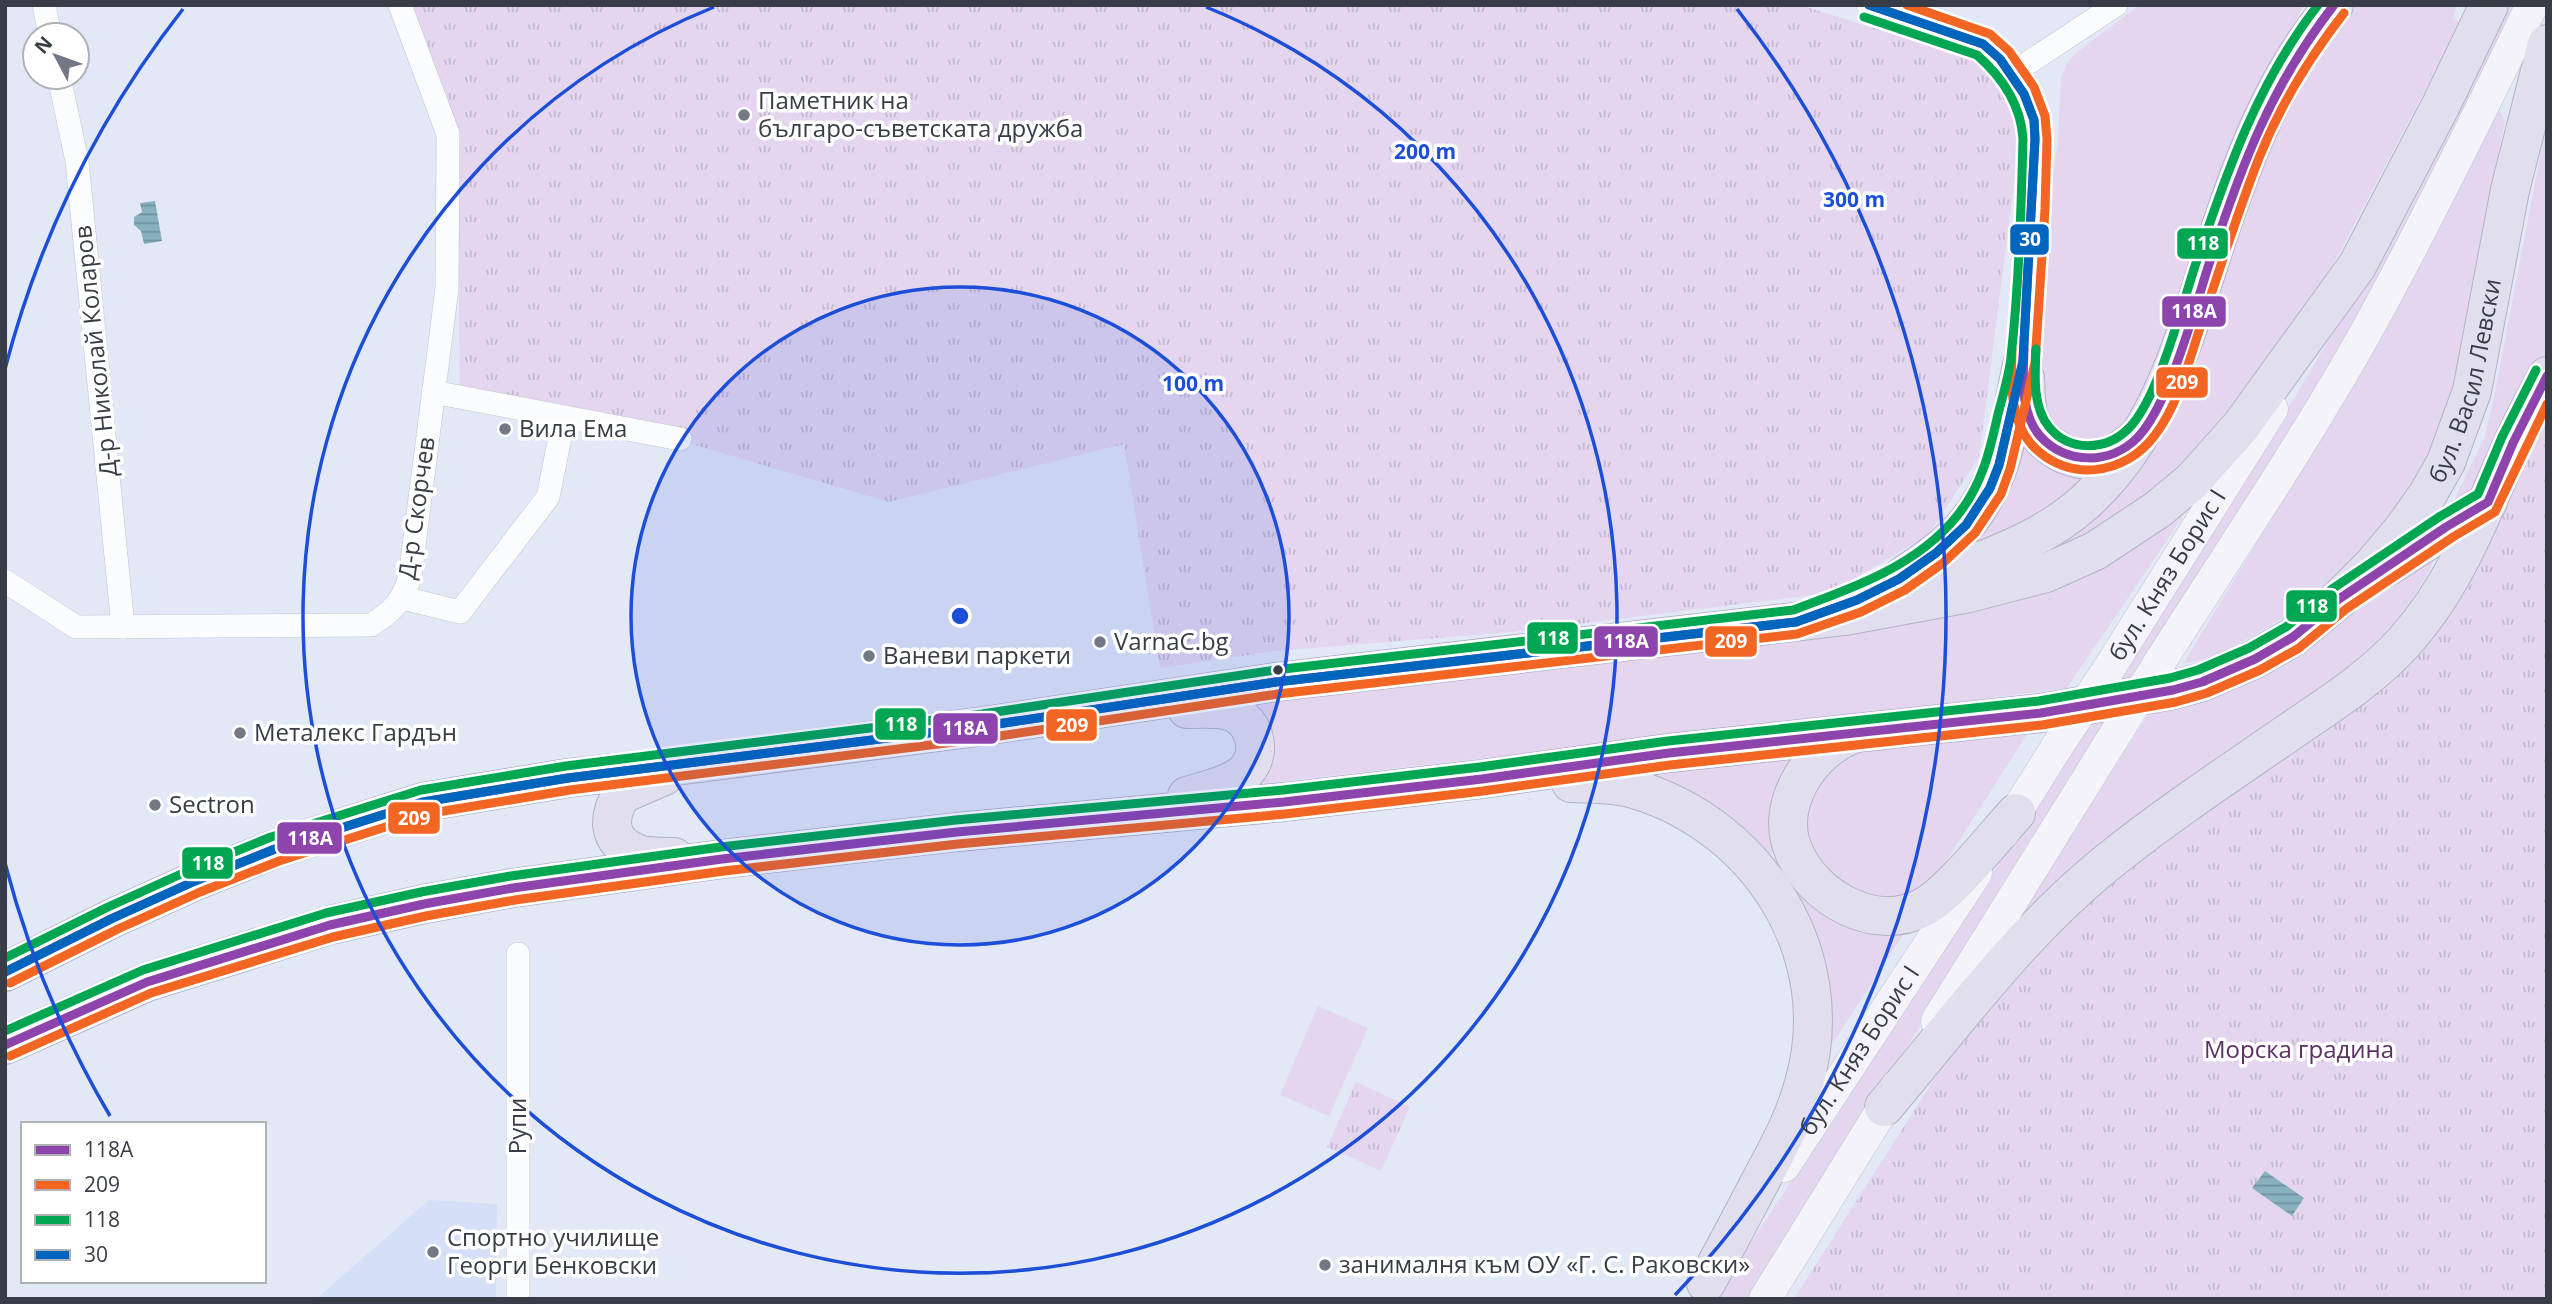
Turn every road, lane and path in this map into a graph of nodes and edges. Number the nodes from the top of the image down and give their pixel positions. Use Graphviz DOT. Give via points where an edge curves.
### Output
graph roads {
  1 [pos="400,5"];
  2 [pos="1867,5"];
  3 [pos="2116,5"];
  4 [pos="2334,5"];
  5 [pos="2489,5"];
  6 [pos="2532,5"];
  7 [pos="2547,44"];
  8 [pos="2011,74"];
  9 [pos="62,91"];
  10 [pos="2357,266"];
  11 [pos="2024,361"];
  12 [pos="2547,376"];
  13 [pos="433,392"];
  14 [pos="564,417"];
  15 [pos="2139,437"];
  16 [pos="680,439"];
  17 [pos="2488,502"];
  18 [pos="5,581"];
  19 [pos="403,598"];
  20 [pos="2339,599"];
  21 [pos="1845,616"];
  22 [pos="1796,622"];
  23 [pos="123,627"];
  24 [pos="1114,708"];
  25 [pos="1856,733"];
  26 [pos="692,764"];
  27 [pos="1482,779"];
  28 [pos="2016,813"];
  29 [pos="1125,816"];
  30 [pos="722,859"];
  31 [pos="518,954"];
  32 [pos="5,972"];
  33 [pos="5,1045"];
  34 [pos="1884,1107"];
  35 [pos="1701,1291"];
  36 [pos="518,1299"];
  37 [pos="1765,1299"];
  1 -- 13 [label="street, Д-р Скорчев" via="448,134 447,288"];
  2 -- 8 [label="street" via="1983,44"];
  3 -- 8 [label="street"];
  4 -- 15 [label="highway" via="2304,44 2252,142 2174,368"];
  5 -- 10 [label="highway, бул. Княз Борис I"];
  6 -- 34 [label="main road, бул. Княз Борис I, bridge" via="2365,333"];
  7 -- 20 [label="highway, бул. Васил Левски" via="2510,190 2472,391 2457,436 2428,494 2404,528"];
  8 -- 11 [label="street" via="2024,94 2035,130"];
  9 -- 23 [label="street, Д-р Николай Коларов" via="77,162"];
  10 -- 21 [label="highway" via="2224,446 2192,481 2138,524 2095,551 2033,577"];
  10 -- 28 [label="main road, бул. Княз Борис I, bridge" via="2214,503"];
  11 -- 15 [label="highway" via="2029,416 2053,448 2093,460 2112,455"];
  11 -- 22 [label="highway" via="1999,465 1966,525 1899,579"];
  12 -- 17 [label="highway"];
  13 -- 14 [label="street"];
  13 -- 19 [label="street, Д-р Скорчев" via="410,577"];
  14 -- 16 [label="street"];
  14 -- 19 [label="street" via="548,497 460,611"];
  15 -- 21 [label="highway" via="2085,502 2042,533"];
  17 -- 20 [label="highway"];
  17 -- 34 [label="highway" via="2444,590 2426,617 2379,667 2170,814 2047,916"];
  18 -- 23 [label="street, Д-р Скорчев" via="76,627"];
  19 -- 23 [label="street, Д-р Скорчев" via="371,625"];
  20 -- 25 [label="highway, бул. Васил Левски" via="2293,637 2202,682 2041,713"];
  21 -- 22 [label="highway"];
  22 -- 24 [label="highway" via="1276,682"];
  24 -- 26 [label="highway"];
  24 -- 29 [label="highway" via="1227,710 1247,722 1256,746 1248,769 1236,779"];
  25 -- 27 [label="highway, бул. Васил Левски"];
  25 -- 28 [label="highway" via="1830,745 1811,764 1796,791 1789,828 1794,852 1806,873 1843,905 1872,915 1921,909 1942,893"];
  26 -- 30 [label="highway" via="622,794 611,818 614,833 637,854"];
  26 -- 32 [label="highway" via="423,802 275,849 195,881"];
  27 -- 29 [label="highway, бул. Васил Левски"];
  27 -- 35 [label="highway" via="1609,784 1654,795 1737,848 1771,885 1794,929 1811,1000 1805,1081 1786,1132"];
  28 -- 35 [label="main road, бул. Княз Борис I"];
  29 -- 30 [label="highway, бул. Васил Левски"];
  30 -- 33 [label="highway, бул. Васил Левски" via="513,888 330,925 147,982"];
  31 -- 36 [label="street, Рупи"];
  34 -- 37 [label="main road, бул. Княз Борис I"];
}
